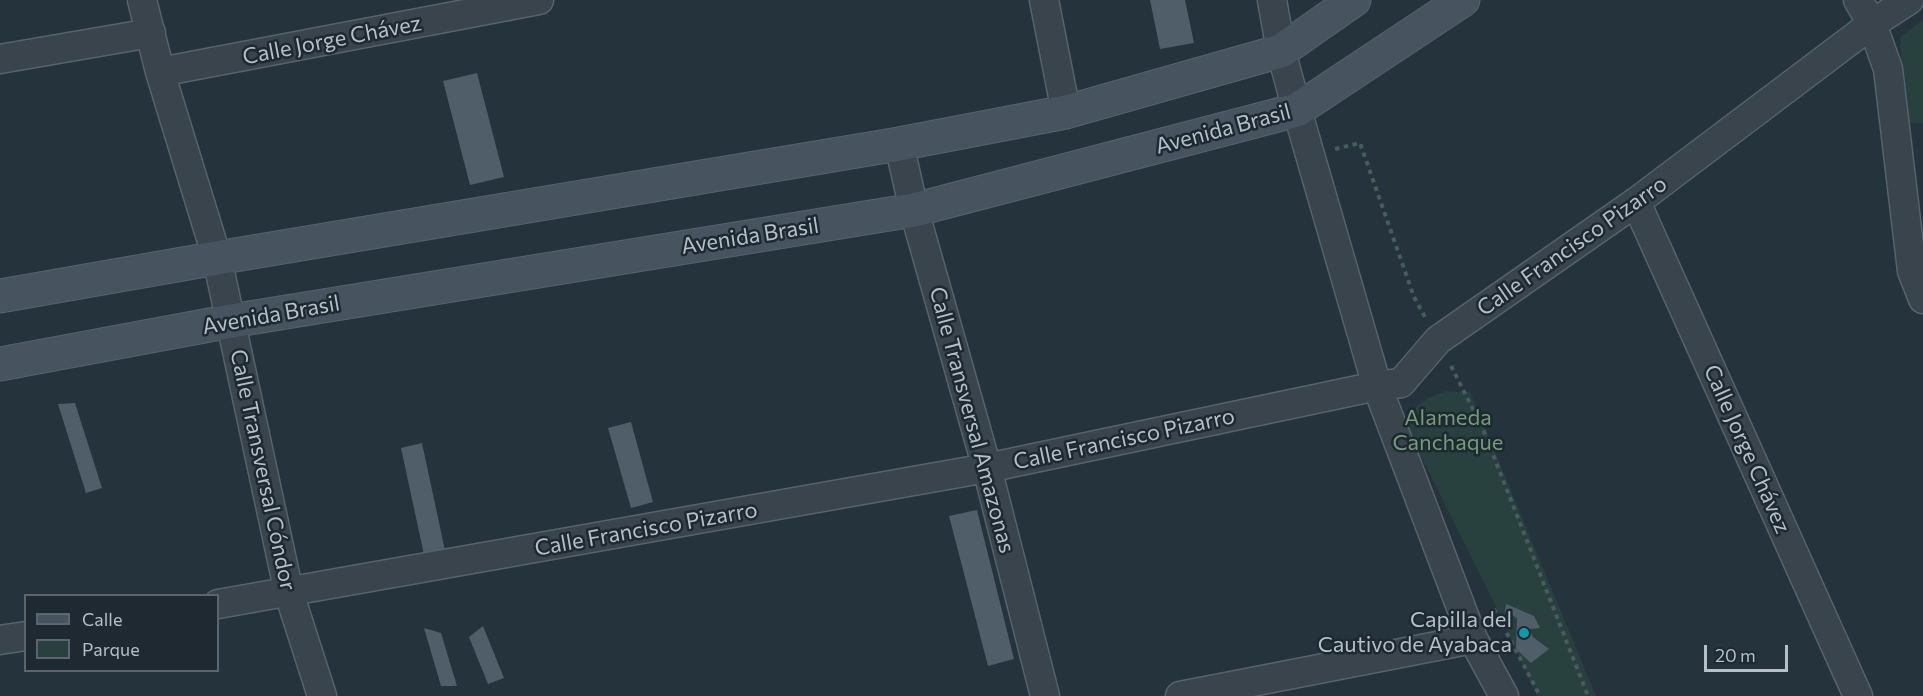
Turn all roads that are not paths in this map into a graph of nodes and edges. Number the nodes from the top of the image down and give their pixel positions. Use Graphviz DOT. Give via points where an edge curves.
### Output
graph roads {
  1 [pos="142,0"];
  2 [pos="539,0"];
  3 [pos="1044,0"];
  4 [pos="1272,0"];
  5 [pos="1354,0"];
  6 [pos="1463,0"];
  7 [pos="1909,0"];
  8 [pos="1865,12"];
  9 [pos="151,33"];
  10 [pos="1281,51"];
  11 [pos="0,59"];
  12 [pos="160,72"];
  13 [pos="1297,110"];
  14 [pos="1066,112"];
  15 [pos="899,144"];
  16 [pos="1636,202"];
  17 [pos="914,210"];
  18 [pos="217,258"];
  19 [pos="1917,264"];
  20 [pos="0,296"];
  21 [pos="1923,299"];
  22 [pos="231,321"];
  23 [pos="0,364"];
  24 [pos="1377,386"];
  25 [pos="987,468"];
  26 [pos="289,593"];
  27 [pos="219,604"];
  28 [pos="24,636"];
  29 [pos="1473,639"];
  30 [pos="0,640"];
  31 [pos="322,696"];
  32 [pos="1045,696"];
  33 [pos="1180,696"];
  34 [pos="1504,696"];
  35 [pos="1858,696"];
  1 -- 9 [label="street, Calle Transversal Cóndor"];
  2 -- 12 [label="street, Calle Jorge Chávez"];
  3 -- 14 [label="street"];
  4 -- 10 [label="street"];
  5 -- 10 [label="street"];
  6 -- 13 [label="street, Avenida Brasil"];
  7 -- 8 [label="street, Calle Francisco Pizarro"];
  8 -- 16 [label="street, Calle Francisco Pizarro"];
  8 -- 19 [label="street" via="1888,69"];
  9 -- 11 [label="street"];
  9 -- 12 [label="street, Calle Transversal Cóndor"];
  10 -- 13 [label="street"];
  10 -- 14 [label="street"];
  12 -- 18 [label="street, Calle Transversal Cóndor"];
  13 -- 17 [label="street, Avenida Brasil"];
  13 -- 24 [label="street"];
  14 -- 15 [label="street"];
  15 -- 17 [label="street, Calle Transversal Amazonas"];
  15 -- 18 [label="street"];
  16 -- 24 [label="street, Calle Francisco Pizarro" via="1438,340 1401,383"];
  16 -- 35 [label="street, Calle Jorge Chávez"];
  17 -- 22 [label="street, Avenida Brasil"];
  17 -- 25 [label="street, Calle Transversal Amazonas"];
  18 -- 20 [label="street"];
  18 -- 22 [label="street, Calle Transversal Cóndor"];
  19 -- 21 [label="street"];
  22 -- 23 [label="street, Avenida Brasil"];
  22 -- 26 [label="street, Calle Transversal Cóndor"];
  24 -- 25 [label="street, Calle Francisco Pizarro"];
  24 -- 29 [label="street"];
  25 -- 26 [label="street, Calle Francisco Pizarro"];
  25 -- 32 [label="street, Calle Transversal Amazonas"];
  26 -- 27 [label="street, Calle Francisco Pizarro"];
  26 -- 31 [label="street, Calle Transversal Cóndor"];
  28 -- 30 [label="street"];
  29 -- 33 [label="street"];
  29 -- 34 [label="street"];
}
